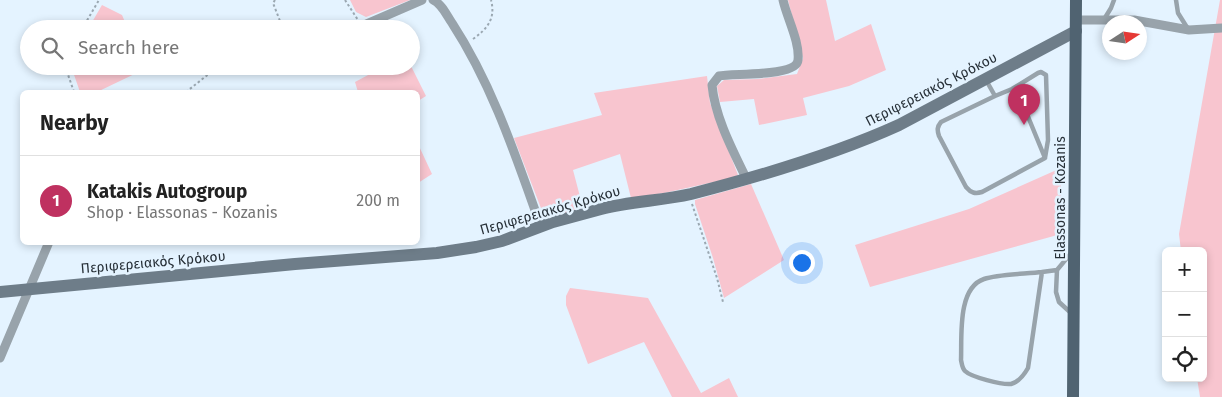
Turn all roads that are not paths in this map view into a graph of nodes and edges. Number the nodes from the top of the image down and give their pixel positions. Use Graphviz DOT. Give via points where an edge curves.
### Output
graph roads {
  1 [pos="422,0"];
  2 [pos="433,0"];
  3 [pos="783,0"];
  4 [pos="1076,0"];
  5 [pos="1114,0"];
  6 [pos="1176,0"];
  7 [pos="1106,15"];
  8 [pos="376,20"];
  9 [pos="1102,21"];
  10 [pos="1147,22"];
  11 [pos="1076,26"];
  12 [pos="1222,28"];
  13 [pos="1189,30"];
  14 [pos="986,80"];
  15 [pos="1012,89"];
  16 [pos="995,96"];
  17 [pos="1045,158"];
  18 [pos="746,178"];
  19 [pos="541,227"];
  20 [pos="48,245"];
  21 [pos="1074,249"];
  22 [pos="1057,270"];
  23 [pos="1042,272"];
  24 [pos="28,289"];
  25 [pos="0,292"];
  26 [pos="1073,315"];
  27 [pos="0,358"];
  28 [pos="1073,397"];
  1 -- 8 [label="street"];
  2 -- 19 [label="street" via="442,8 466,45 507,130"];
  3 -- 18 [label="street" via="798,53 796,66 777,72 719,76 712,85 721,120"];
  4 -- 11 [label="main road, Elassonas - Kozanis"];
  5 -- 7 [label="lane"];
  6 -- 13 [label="lane" via="1178,13"];
  9 -- 11 [label="street"];
  10 -- 13 [label="street"];
  11 -- 14 [label="street, Περιφερειακός Κρόκου"];
  11 -- 21 [label="main road, Elassonas - Kozanis"];
  12 -- 13 [label="street"];
  14 -- 16 [label="lane"];
  14 -- 18 [label="street, Περιφερειακός Κρόκου" via="876,135"];
  15 -- 16 [label="lane"];
  15 -- 17 [label="lane" via="1022,102"];
  15 -- 17 [label="lane" via="1038,73 1046,75 1048,140"];
  16 -- 17 [label="lane" via="938,126 939,136 970,192 982,192"];
  18 -- 19 [label="street, Περιφερειακός Κρόκου" via="689,194 619,204"];
  19 -- 24 [label="street, Περιφερειακός Κρόκου" via="502,241 437,253"];
  20 -- 24 [label="street"];
  21 -- 22 [label="lane"];
  21 -- 26 [label="main road, Elassonas - Kozanis"];
  22 -- 23 [label="lane"];
  22 -- 26 [label="lane" via="1057,297"];
  23 -- 23 [label="lane" via="1028,368 1023,376 1012,384 1004,384 966,372 961,360 964,303 970,289 985,279"];
  24 -- 25 [label="street, Περιφερειακός Κρόκου"];
  24 -- 27 [label="street"];
  26 -- 28 [label="main road, Elassonas - Kozanis"];
}
